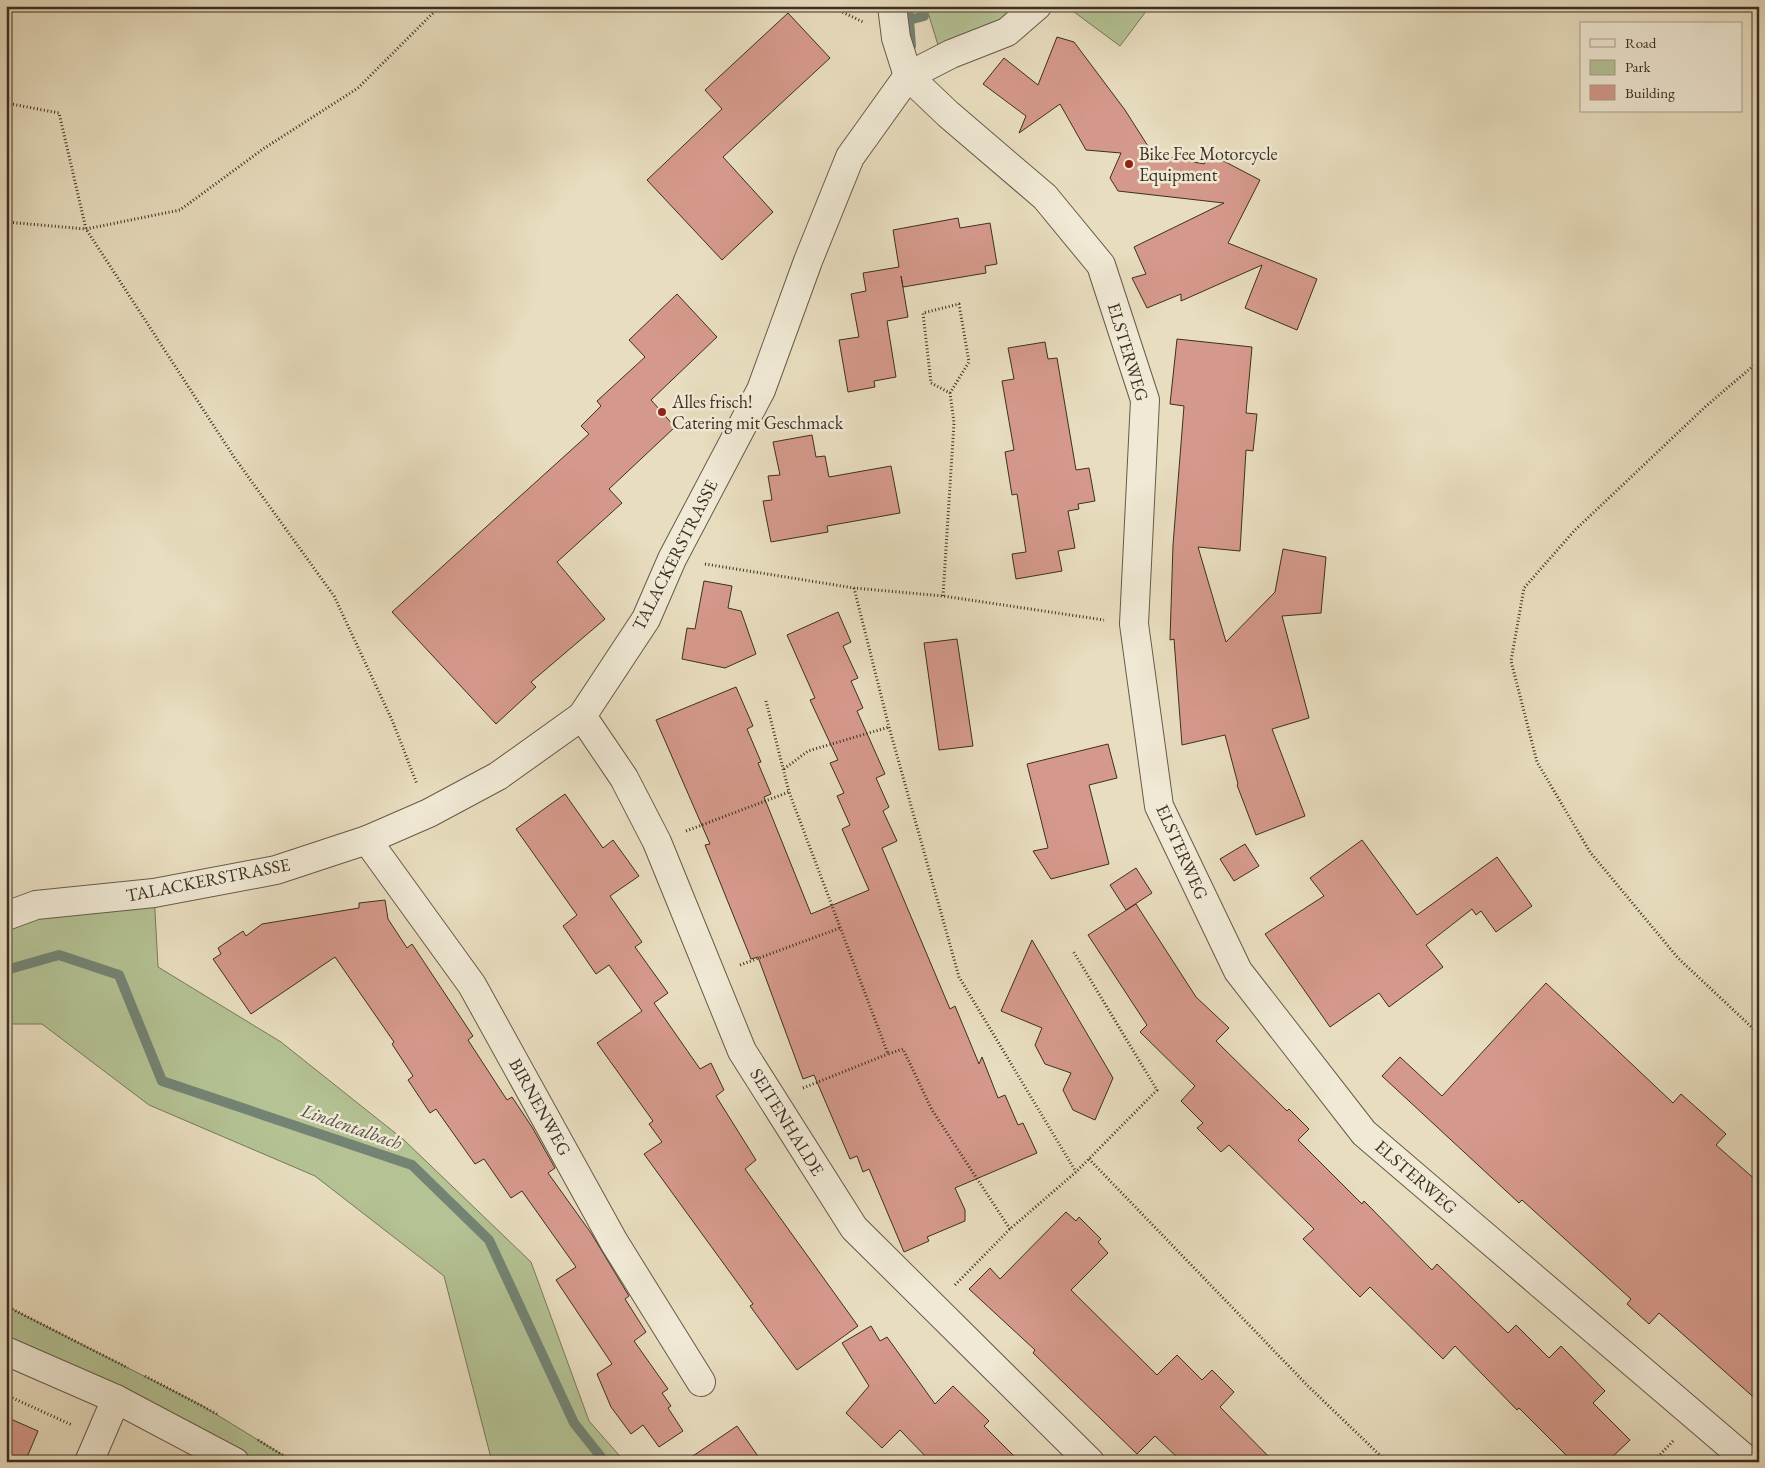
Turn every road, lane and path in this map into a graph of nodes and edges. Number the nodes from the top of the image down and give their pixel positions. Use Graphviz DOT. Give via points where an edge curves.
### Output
graph roads {
  1 [pos="440,6"];
  2 [pos="892,6"];
  3 [pos="1037,6"];
  4 [pos="908,76"];
  5 [pos="6,103"];
  6 [pos="6,222"];
  7 [pos="86,229"];
  8 [pos="1759,361"];
  9 [pos="950,393"];
  10 [pos="672,559"];
  11 [pos="854,588"];
  12 [pos="943,596"];
  13 [pos="1134,624"];
  14 [pos="766,701"];
  15 [pos="582,716"];
  16 [pos="889,728"];
  17 [pos="784,770"];
  18 [pos="789,792"];
  19 [pos="428,813"];
  20 [pos="367,840"];
  21 [pos="657,842"];
  22 [pos="6,916"];
  23 [pos="840,928"];
  24 [pos="1073,951"];
  25 [pos="711,976"];
  26 [pos="1759,1034"];
  27 [pos="888,1054"];
  28 [pos="772,1101"];
  29 [pos="1089,1159"];
  30 [pos="1076,1172"];
  31 [pos="1010,1229"];
  32 [pos="934,1307"];
  33 [pos="6,1351"];
  34 [pos="700,1382"];
  35 [pos="6,1395"];
  36 [pos="116,1399"];
  37 [pos="94,1451"];
  38 [pos="235,1462"];
  39 [pos="1090,1462"];
  40 [pos="1387,1462"];
  41 [pos="1749,1462"];
  1 -- 7 [label="path" via="358,88 263,150 180,210"];
  2 -- 4 [label="street" via="896,38"];
  3 -- 4 [label="street" via="1007,32 951,54"];
  4 -- 10 [label="street, TALACKERSTRASSE" via="850,157 761,390"];
  4 -- 13 [label="street, ELSTERWEG" via="1045,197 1100,265 1145,400"];
  5 -- 7 [label="path" via="60,113"];
  6 -- 7 [label="path"];
  7 -- 19 [label="path" via="234,456 334,596 392,720"];
  8 -- 26 [label="path" via="1705,407 1574,531 1524,588 1510,660 1537,762 1590,852 1678,958"];
  9 -- 9 [label="path" via="931,383 923,313 959,304 969,362"];
  9 -- 12 [label="path" via="954,423"];
  10 -- 11 [label="path"];
  10 -- 15 [label="street, TALACKERSTRASSE" via="646,619"];
  11 -- 12 [label="path"];
  11 -- 16 [label="path"];
  12 -- 13 [label="path"];
  13 -- 41 [label="street, ELSTERWEG" via="1158,806 1238,972 1364,1133"];
  14 -- 17 [label="path"];
  15 -- 19 [label="street, TALACKERSTRASSE" via="498,776"];
  15 -- 21 [label="street, SEITENHALDE" via="624,778"];
  16 -- 17 [label="path" via="808,751"];
  16 -- 30 [label="path" via="959,977"];
  17 -- 18 [label="path"];
  18 -- 21 [label="path"];
  18 -- 23 [label="path"];
  19 -- 20 [label="street, TALACKERSTRASSE"];
  20 -- 22 [label="street, TALACKERSTRASSE" via="276,870 154,893 36,905"];
  20 -- 34 [label="street, BIRNENWEG" via="472,985 614,1242"];
  21 -- 25 [label="street, SEITENHALDE"];
  23 -- 25 [label="path"];
  23 -- 27 [label="path"];
  24 -- 29 [label="path" via="1158,1090"];
  25 -- 28 [label="street, SEITENHALDE" via="742,1051"];
  27 -- 28 [label="path"];
  27 -- 31 [label="path" via="903,1049 932,1110"];
  28 -- 32 [label="street, SEITENHALDE" via="854,1228"];
  29 -- 30 [label="path"];
  29 -- 40 [label="path" via="1308,1386"];
  30 -- 31 [label="path"];
  31 -- 32 [label="path"];
  32 -- 39 [label="street, SEITENHALDE"];
  33 -- 36 [label="street"];
  35 -- 37 [label="path"];
  36 -- 37 [label="street"];
  36 -- 38 [label="street"];
}
